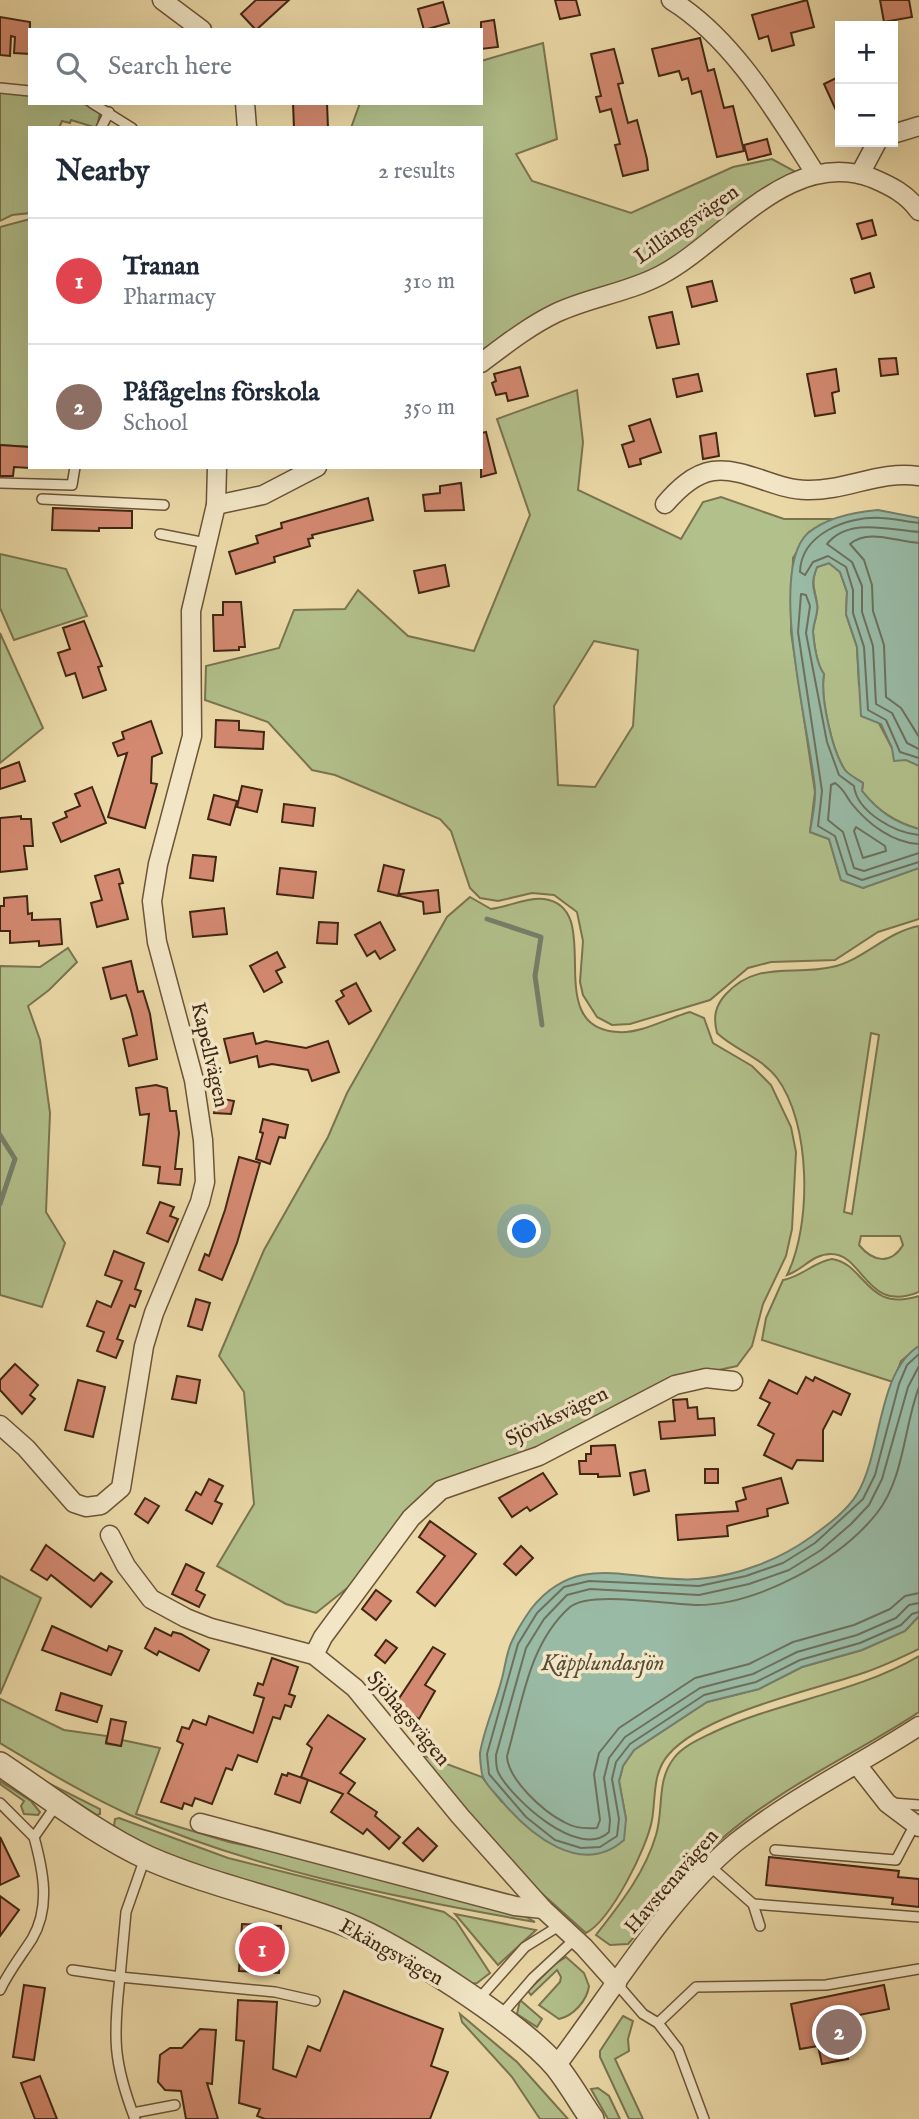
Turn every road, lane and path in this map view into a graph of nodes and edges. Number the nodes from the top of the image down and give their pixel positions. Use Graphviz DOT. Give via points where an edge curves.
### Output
graph roads {
  1 [pos="162,0"];
  2 [pos="671,0"];
  3 [pos="199,28"];
  4 [pos="0,88"];
  5 [pos="28,91"];
  6 [pos="96,105"];
  7 [pos="245,105"];
  8 [pos="109,112"];
  9 [pos="102,126"];
  10 [pos="129,126"];
  11 [pos="247,126"];
  12 [pos="919,126"];
  13 [pos="898,132"];
  14 [pos="873,147"];
  15 [pos="815,173"];
  16 [pos="860,174"];
  17 [pos="919,211"];
  18 [pos="483,362"];
  19 [pos="75,469"];
  20 [pos="217,469"];
  21 [pos="313,469"];
  22 [pos="919,476"];
  23 [pos="0,483"];
  24 [pos="72,485"];
  25 [pos="41,499"];
  26 [pos="78,500"];
  27 [pos="665,504"];
  28 [pos="164,505"];
  29 [pos="216,505"];
  30 [pos="160,534"];
  31 [pos="206,543"];
  32 [pos="733,1381"];
  33 [pos="0,1425"];
  34 [pos="110,1535"];
  35 [pos="314,1655"];
  36 [pos="919,1726"];
  37 [pos="0,1764"];
  38 [pos="858,1766"];
  39 [pos="887,1802"];
  40 [pos="0,1803"];
  41 [pos="58,1803"];
  42 [pos="919,1805"];
  43 [pos="200,1823"];
  44 [pos="917,1825"];
  45 [pos="34,1837"];
  46 [pos="775,1850"];
  47 [pos="145,1856"];
  48 [pos="711,1867"];
  49 [pos="753,1904"];
  50 [pos="542,1909"];
  51 [pos="919,1917"];
  52 [pos="559,1926"];
  53 [pos="760,1926"];
  54 [pos="575,1939"];
  55 [pos="919,1969"];
  56 [pos="72,1970"];
  57 [pos="120,1977"];
  58 [pos="617,1984"];
  59 [pos="0,1990"];
  60 [pos="315,2001"];
  61 [pos="475,2002"];
  62 [pos="498,2018"];
  63 [pos="658,2023"];
  64 [pos="556,2066"];
  65 [pos="175,2105"];
  66 [pos="134,2116"];
  67 [pos="592,2119"];
  68 [pos="704,2119"];
  1 -- 3 [label="street"];
  2 -- 15 [label="street" via="704,22 727,46"];
  4 -- 5 [label="lane"];
  6 -- 8 [label="lane"];
  7 -- 11 [label="street"];
  8 -- 9 [label="lane"];
  8 -- 10 [label="lane"];
  12 -- 13 [label="street"];
  14 -- 16 [label="street"];
  15 -- 16 [label="street, Lillängsvägen"];
  15 -- 18 [label="street, Lillängsvägen" via="738,216 667,272 556,314"];
  16 -- 17 [label="street, Lillängsvägen" via="903,194"];
  19 -- 24 [label="lane"];
  20 -- 29 [label="street, Kapellvägen"];
  21 -- 29 [label="street" via="263,495"];
  22 -- 27 [label="street" via="890,474 807,490 714,471 690,480"];
  23 -- 24 [label="lane"];
  24 -- 26 [label="lane"];
  25 -- 26 [label="lane"];
  26 -- 28 [label="lane"];
  29 -- 31 [label="street, Kapellvägen"];
  30 -- 31 [label="lane"];
  31 -- 33 [label="street, Kapellvägen" via="191,611 192,736 152,901 157,942 200,1110 205,1156 202,1197 147,1333 125,1480 114,1498 86,1507 74,1503"];
  32 -- 35 [label="street, Sjöviksvägen" via="706,1378 675,1385 539,1456 441,1490 411,1518"];
  34 -- 35 [label="street, Sjöhagsvägen" via="151,1599 211,1628"];
  35 -- 50 [label="street, Sjöhagsvägen" via="355,1688"];
  36 -- 38 [label="street, Havstenavägen"];
  37 -- 41 [label="street, Ekängsvägen"];
  38 -- 39 [label="street"];
  38 -- 48 [label="street, Havstenavägen" via="776,1813"];
  39 -- 42 [label="lane"];
  39 -- 44 [label="street"];
  40 -- 45 [label="lane"];
  41 -- 45 [label="lane"];
  41 -- 47 [label="street, Ekängsvägen"];
  43 -- 50 [label="street" via="515,1906"];
  44 -- 46 [label="lane" via="896,1860"];
  45 -- 59 [label="lane" via="43,1865 40,1921"];
  47 -- 57 [label="lane" via="126,1912"];
  47 -- 61 [label="street, Ekängsvägen" via="348,1926 400,1953"];
  48 -- 49 [label="lane"];
  48 -- 58 [label="street, Havstenavägen"];
  49 -- 51 [label="lane"];
  49 -- 53 [label="lane"];
  50 -- 52 [label="street, Sjöhagsvägen"];
  52 -- 54 [label="street, Sjöhagsvägen"];
  52 -- 61 [label="lane" via="525,1947"];
  54 -- 58 [label="street, Sjöhagsvägen"];
  54 -- 62 [label="lane"];
  55 -- 63 [label="lane" via="826,1985 696,1987"];
  56 -- 57 [label="lane"];
  57 -- 60 [label="lane" via="275,1992"];
  57 -- 66 [label="lane" via="115,2051"];
  58 -- 63 [label="lane" via="643,2014"];
  58 -- 64 [label="street, Havstenavägen"];
  61 -- 62 [label="street, Ekängsvägen"];
  62 -- 64 [label="street, Ekängsvägen"];
  63 -- 68 [label="lane" via="678,2049"];
  64 -- 67 [label="street, Ekängsvägen"];
  65 -- 66 [label="lane"];
}
